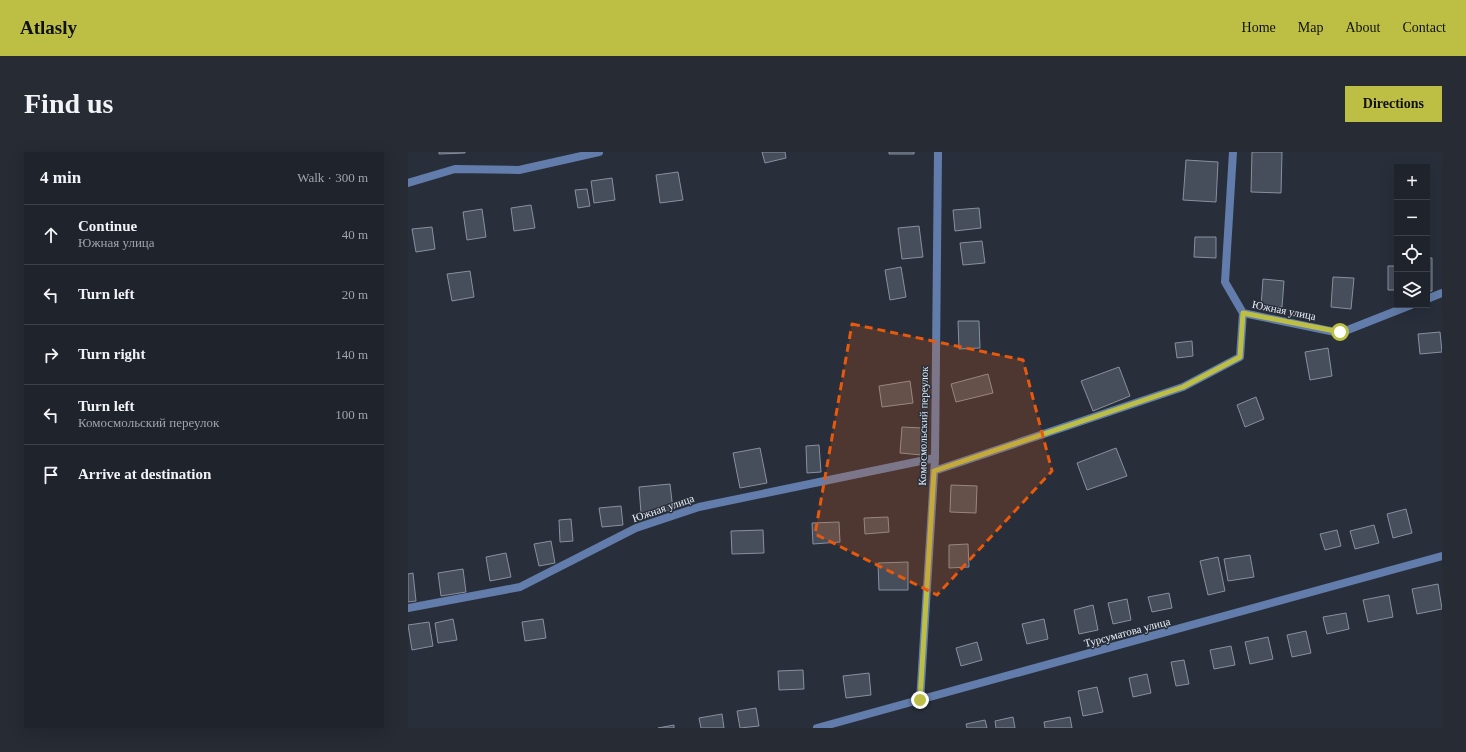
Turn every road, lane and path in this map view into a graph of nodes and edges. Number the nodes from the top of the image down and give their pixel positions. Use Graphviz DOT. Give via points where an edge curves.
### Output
graph roads {
  1 [pos="599,152"];
  2 [pos="938,152"];
  3 [pos="1233,152"];
  4 [pos="408,183"];
  5 [pos="1442,293"];
  6 [pos="1430,298"];
  7 [pos="1403,308"];
  8 [pos="1243,313"];
  9 [pos="935,458"];
  10 [pos="934,471"];
  11 [pos="1442,556"];
  12 [pos="408,608"];
  13 [pos="920,700"];
  14 [pos="845,725"];
  15 [pos="817,728"];
  1 -- 4 [label="street" via="519,170 455,169"];
  2 -- 9 [label="street, Комосмольский переулок"];
  3 -- 8 [label="street" via="1225,282"];
  5 -- 6 [label="street"];
  7 -- 8 [label="street, Южная улица" via="1340,332"];
  8 -- 10 [label="street" via="1240,357 1183,387"];
  9 -- 10 [label="street, Комосмольский переулок"];
  9 -- 12 [label="street, Южная улица" via="699,507 636,528 520,587"];
  10 -- 13 [label="street, Комосмольский переулок"];
  11 -- 13 [label="street, Турсуматова улица"];
  13 -- 14 [label="street, Турсуматова улица"];
  14 -- 15 [label="street, Турсуматова улица"];
}
